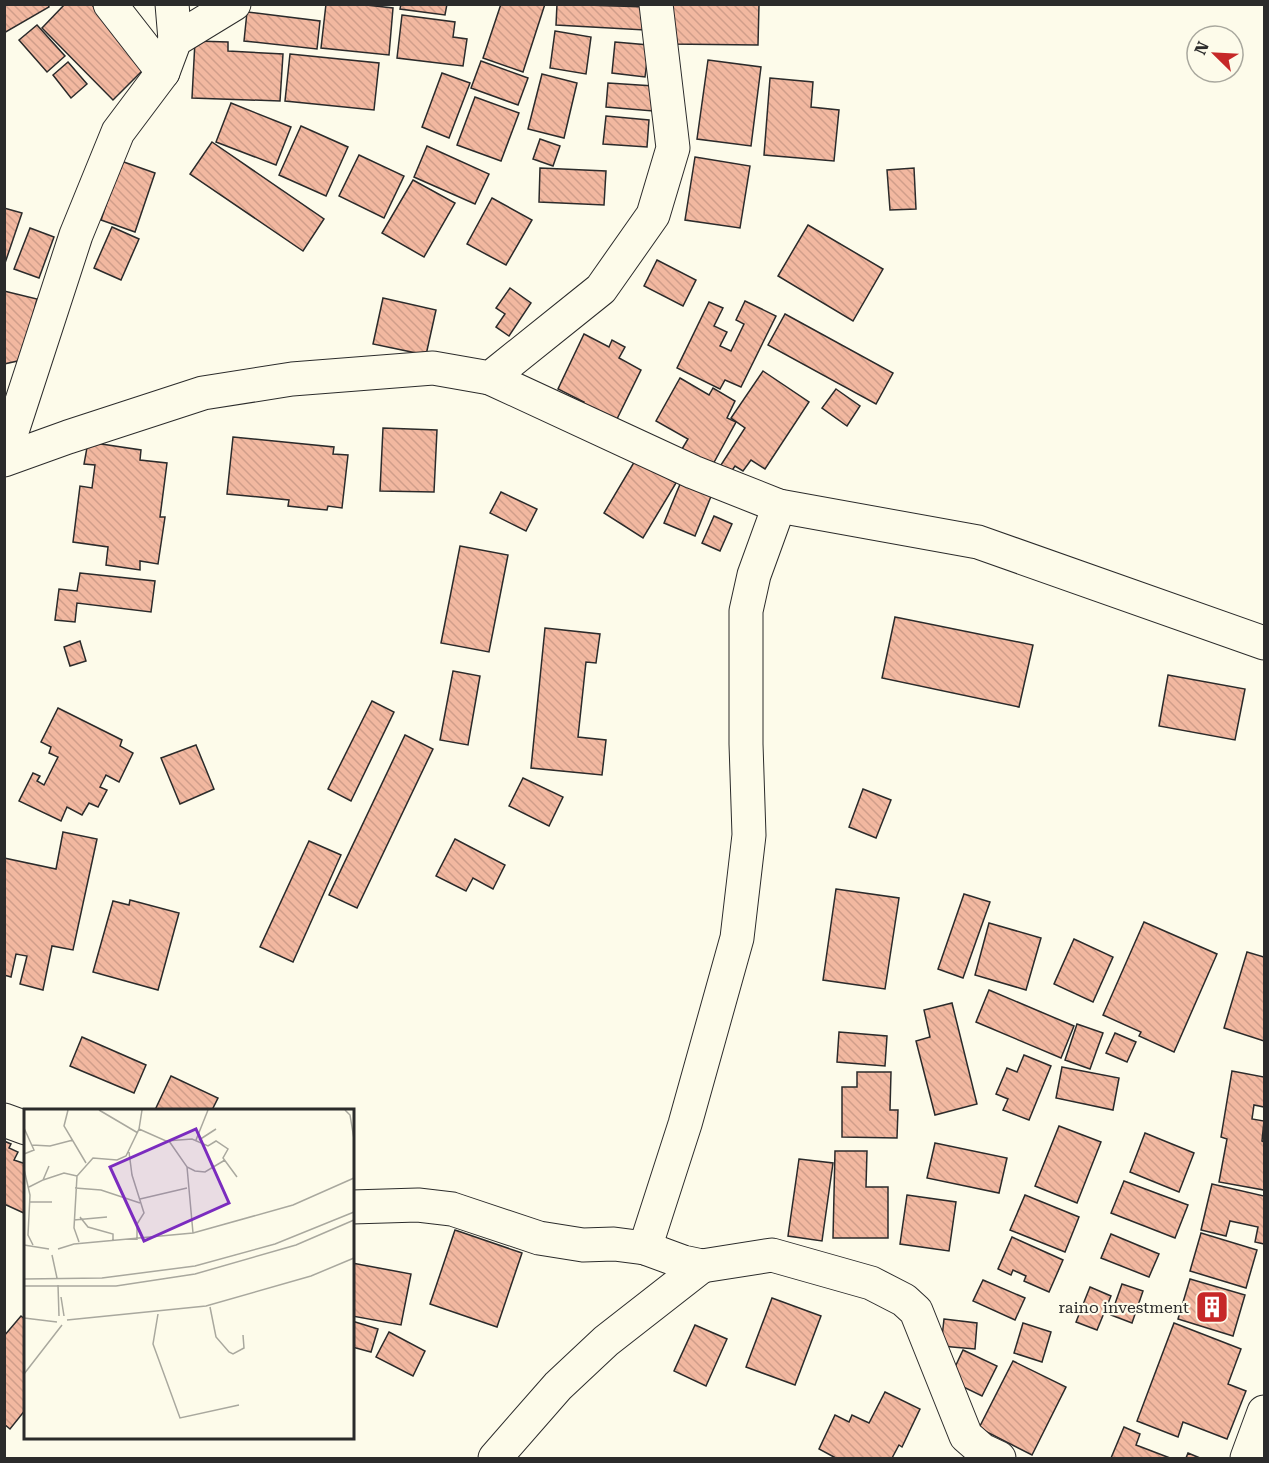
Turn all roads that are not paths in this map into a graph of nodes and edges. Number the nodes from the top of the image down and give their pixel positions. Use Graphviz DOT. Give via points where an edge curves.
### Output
graph roads {
  1 [pos="110,4"];
  2 [pos="172,4"];
  3 [pos="234,4"];
  4 [pos="656,4"];
  5 [pos="175,40"];
  6 [pos="163,72"];
  7 [pos="490,378"];
  8 [pos="4,456"];
  9 [pos="4,460"];
  10 [pos="779,506"];
  11 [pos="1264,643"];
  12 [pos="4,1120"];
  13 [pos="24,1127"];
  14 [pos="354,1207"];
  15 [pos="645,1248"];
  16 [pos="702,1266"];
  17 [pos="1264,1412"];
  18 [pos="495,1458"];
  19 [pos="999,1458"];
  20 [pos="1247,1458"];
  1 -- 6 [label="street"];
  2 -- 5 [label="street"];
  3 -- 5 [label="street"];
  4 -- 7 [label="street" via="673,148 653,215 601,289"];
  5 -- 6 [label="street"];
  6 -- 8 [label="street" via="118,132 76,235"];
  7 -- 9 [label="street" via="433,368 292,379 203,393"];
  7 -- 10 [label="street" via="693,472"];
  10 -- 11 [label="street" via="978,542"];
  10 -- 15 [label="street" via="754,575 746,611 749,835 737,938 685,1124"];
  12 -- 13 [label="street"];
  14 -- 15 [label="street" via="418,1205 452,1209 539,1238"];
  15 -- 16 [label="street"];
  16 -- 18 [label="street" via="606,1341 558,1386"];
  16 -- 19 [label="street" via="772,1255 872,1283 904,1300 916,1311 966,1436"];
  17 -- 20 [label="street"];
}
